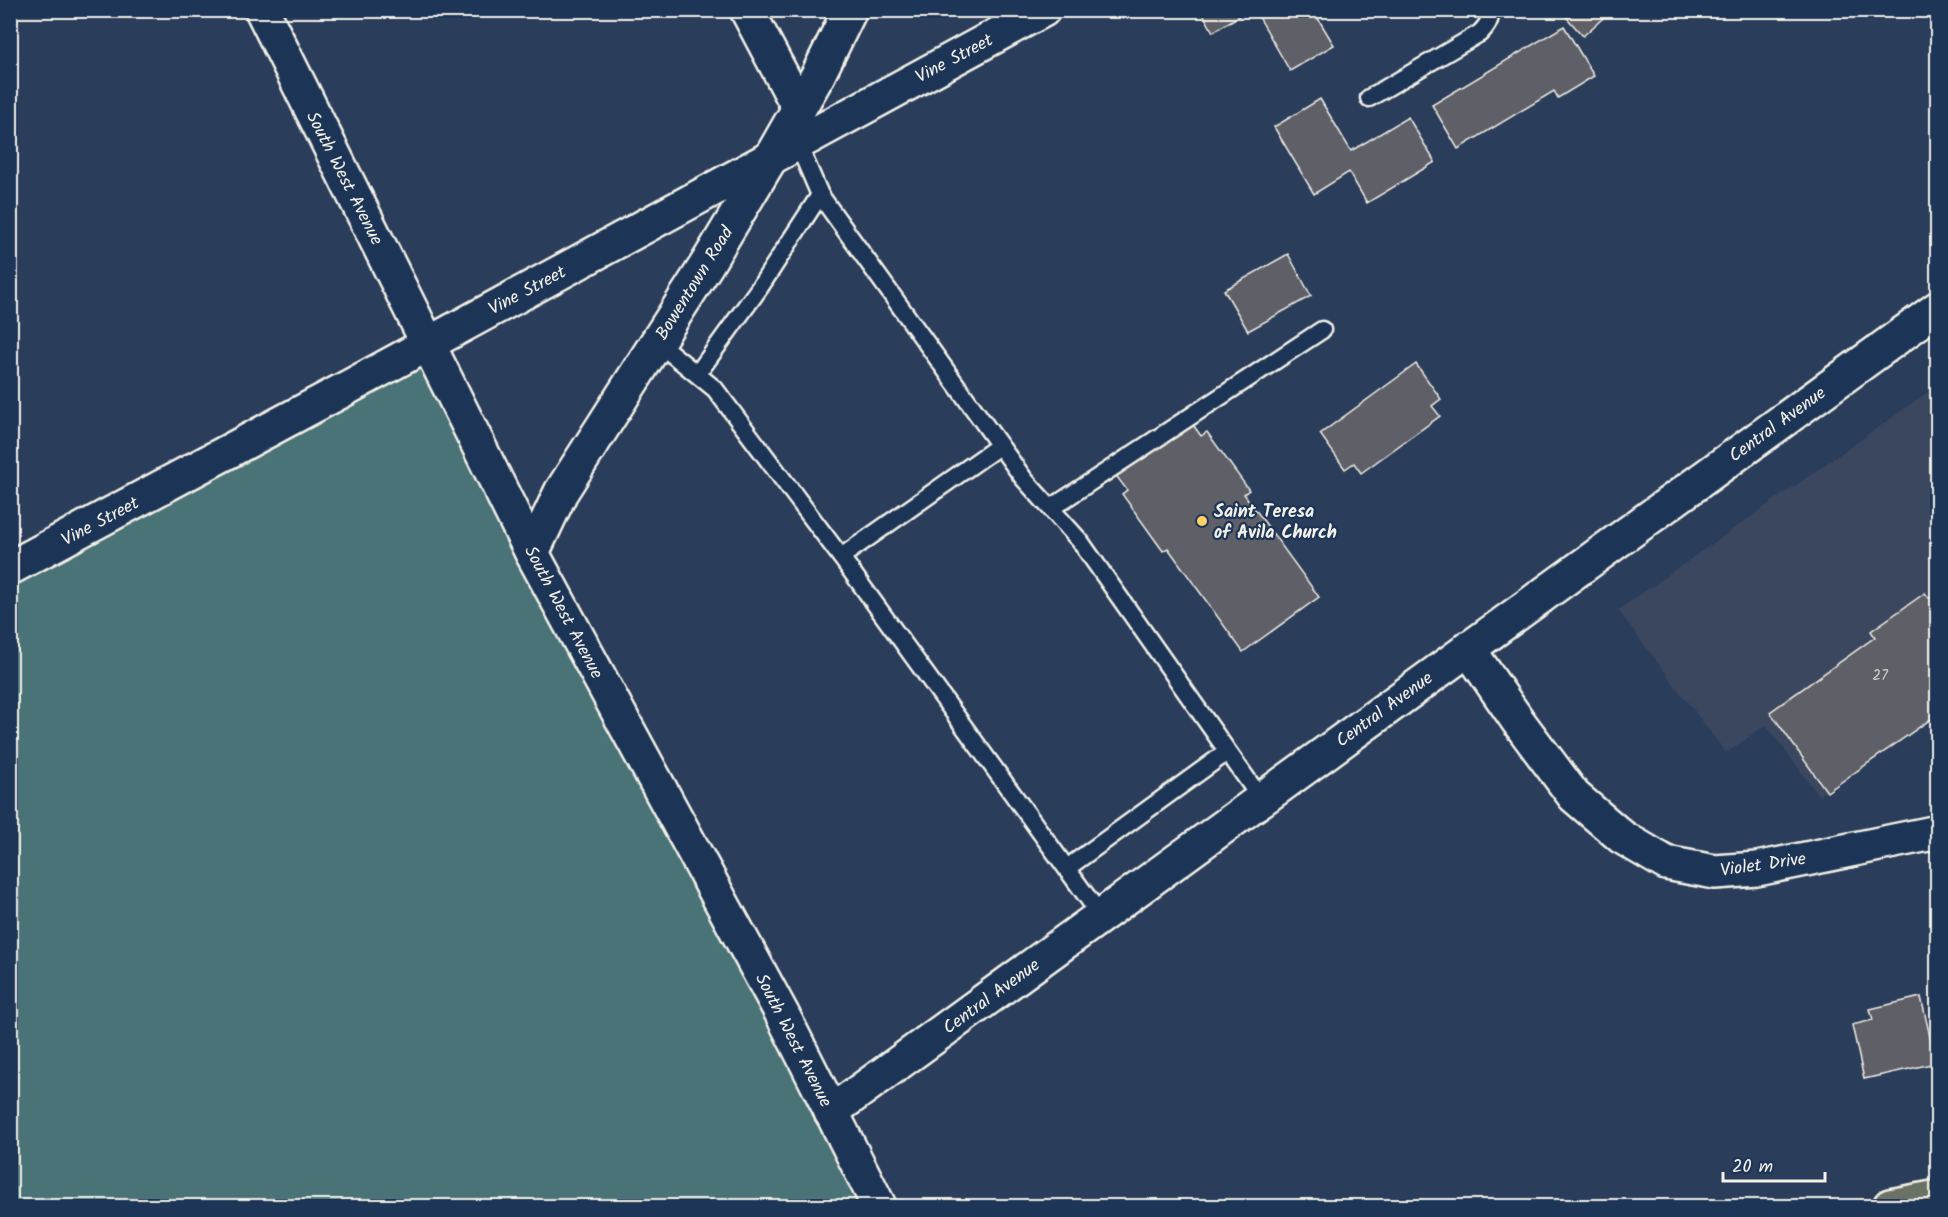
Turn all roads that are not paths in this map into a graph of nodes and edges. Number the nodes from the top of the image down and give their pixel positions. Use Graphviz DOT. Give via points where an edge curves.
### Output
graph roads {
  1 [pos="262,10"];
  2 [pos="747,10"];
  3 [pos="850,10"];
  4 [pos="1043,10"];
  5 [pos="1490,10"];
  6 [pos="1369,98"];
  7 [pos="799,108"];
  8 [pos="798,144"];
  9 [pos="770,159"];
  10 [pos="820,195"];
  11 [pos="1938,308"];
  12 [pos="1322,330"];
  13 [pos="657,342"];
  14 [pos="428,344"];
  15 [pos="698,373"];
  16 [pos="999,446"];
  17 [pos="1051,508"];
  18 [pos="532,553"];
  19 [pos="841,557"];
  20 [pos="10,568"];
  21 [pos="1468,648"];
  22 [pos="1227,752"];
  23 [pos="1261,799"];
  24 [pos="1938,832"];
  25 [pos="1067,868"];
  26 [pos="1101,916"];
  27 [pos="831,1112"];
  28 [pos="1938,1197"];
  29 [pos="879,1206"];
  30 [pos="1890,1206"];
  1 -- 14 [label="main road, South West Avenue"];
  2 -- 7 [label="main road"];
  3 -- 7 [label="main road, Bowentown Road"];
  4 -- 8 [label="main road, Vine Street"];
  5 -- 6 [label="lane" via="1487,26 1480,33"];
  7 -- 9 [label="main road, Bowentown Road"];
  8 -- 9 [label="main road, Vine Street"];
  8 -- 10 [label="lane"];
  9 -- 13 [label="main road, Bowentown Road"];
  9 -- 14 [label="main road, Vine Street"];
  10 -- 15 [label="lane"];
  10 -- 16 [label="lane"];
  11 -- 21 [label="main road, Central Avenue"];
  12 -- 17 [label="lane"];
  13 -- 15 [label="lane"];
  13 -- 18 [label="main road, Bowentown Road" via="561,492"];
  14 -- 18 [label="main road, South West Avenue"];
  14 -- 20 [label="main road, Vine Street"];
  15 -- 19 [label="lane" via="715,388"];
  16 -- 17 [label="lane"];
  16 -- 19 [label="lane"];
  17 -- 22 [label="lane" via="1080,541"];
  18 -- 27 [label="main road, South West Avenue" via="782,1014"];
  19 -- 25 [label="lane"];
  21 -- 23 [label="main road, Central Avenue"];
  21 -- 24 [label="main road, Violet Drive" via="1574,796 1622,837 1666,862 1715,872 1757,869"];
  22 -- 23 [label="lane"];
  22 -- 25 [label="lane"];
  23 -- 26 [label="main road, Central Avenue"];
  25 -- 26 [label="lane"];
  26 -- 27 [label="main road, Central Avenue"];
  27 -- 29 [label="main road, South West Avenue"];
  28 -- 30 [label="highway"];
}
